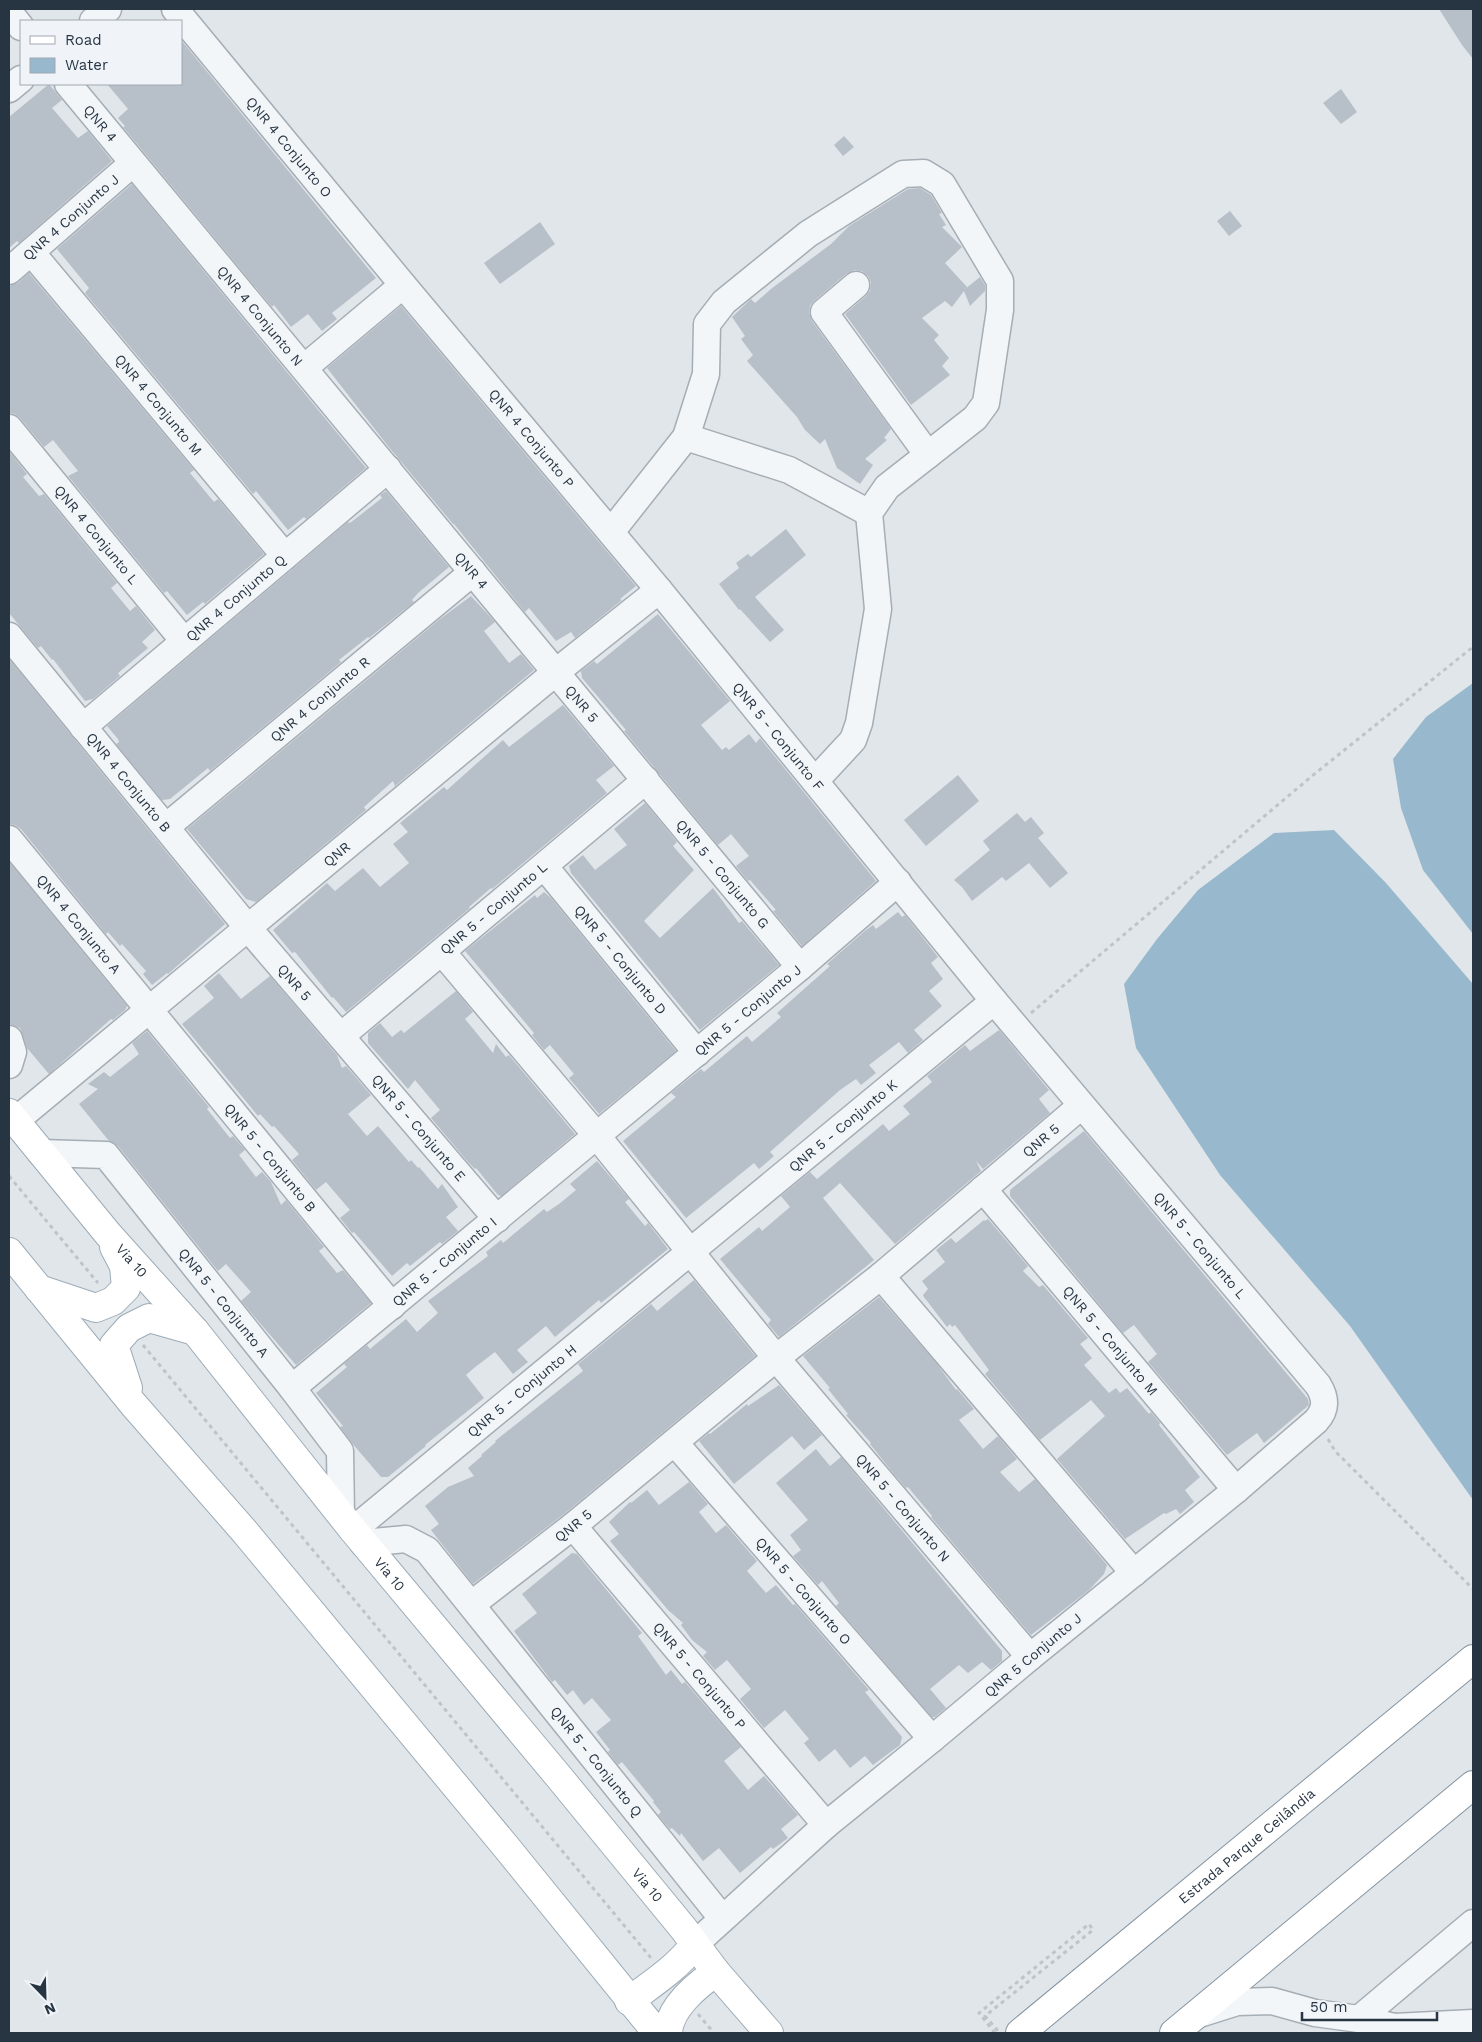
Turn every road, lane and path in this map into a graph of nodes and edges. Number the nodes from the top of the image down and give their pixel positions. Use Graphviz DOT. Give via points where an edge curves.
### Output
graph roads {
  1 [pos="108,9"];
  2 [pos="175,9"];
  3 [pos="9,12"];
  4 [pos="94,20"];
  5 [pos="20,27"];
  6 [pos="20,80"];
  7 [pos="69,85"];
  8 [pos="9,89"];
  9 [pos="133,163"];
  10 [pos="30,252"];
  11 [pos="9,271"];
  12 [pos="403,285"];
  13 [pos="856,285"];
  14 [pos="304,368"];
  15 [pos="9,428"];
  16 [pos="686,437"];
  17 [pos="928,455"];
  18 [pos="388,469"];
  19 [pos="869,513"];
  20 [pos="611,532"];
  21 [pos="285,556"];
  22 [pos="473,572"];
  23 [pos="659,590"];
  24 [pos="9,636"];
  25 [pos="184,641"];
  26 [pos="1473,647"];
  27 [pos="556,672"];
  28 [pos="83,727"];
  29 [pos="646,780"];
  30 [pos="815,781"];
  31 [pos="166,827"];
  32 [pos="9,839"];
  33 [pos="544,866"];
  34 [pos="898,882"];
  35 [pos="248,928"];
  36 [pos="442,952"];
  37 [pos="800,967"];
  38 [pos="994,1000"];
  39 [pos="150,1009"];
  40 [pos="1015,1026"];
  41 [pos="341,1036"];
  42 [pos="9,1039"];
  43 [pos="697,1053"];
  44 [pos="9,1064"];
  45 [pos="1081,1106"];
  46 [pos="12,1117"];
  47 [pos="597,1136"];
  48 [pos="42,1153"];
  49 [pos="9,1176"];
  50 [pos="983,1190"];
  51 [pos="496,1219"];
  52 [pos="108,1234"];
  53 [pos="691,1250"];
  54 [pos="9,1252"];
  55 [pos="881,1276"];
  56 [pos="38,1289"];
  57 [pos="113,1301"];
  58 [pos="392,1306"];
  59 [pos="128,1328"];
  60 [pos="195,1331"];
  61 [pos="776,1358"];
  62 [pos="1318,1385"];
  63 [pos="292,1388"];
  64 [pos="133,1404"];
  65 [pos="1316,1422"];
  66 [pos="675,1443"];
  67 [pos="1236,1490"];
  68 [pos="573,1526"];
  69 [pos="352,1530"];
  70 [pos="1134,1573"];
  71 [pos="1473,1589"];
  72 [pos="472,1604"];
  73 [pos="1030,1656"];
  74 [pos="1473,1659"];
  75 [pos="932,1740"];
  76 [pos="1473,1787"];
  77 [pos="826,1825"];
  78 [pos="722,1918"];
  79 [pos="1473,1923"];
  80 [pos="695,1944"];
  81 [pos="716,1972"];
  82 [pos="665,1975"];
  83 [pos="686,1999"];
  84 [pos="629,2001"];
  85 [pos="1196,2015"];
  86 [pos="1359,2019"];
  87 [pos="1473,2023"];
  88 [pos="1397,2030"];
  89 [pos="657,2033"];
  90 [pos="668,2033"];
  91 [pos="714,2033"];
  92 [pos="769,2033"];
  93 [pos="995,2033"];
  94 [pos="999,2033"];
  95 [pos="1020,2033"];
  96 [pos="1174,2033"];
  1 -- 4 [label="street"];
  2 -- 12 [label="street, QNR 4 Conjunto O"];
  3 -- 5 [label="street"];
  6 -- 8 [label="street"];
  7 -- 9 [label="street, QNR 4"];
  9 -- 10 [label="street, QNR 4 Conjunto J"];
  9 -- 14 [label="street, QNR 4 Conjunto N"];
  10 -- 11 [label="street, QNR 4 Conjunto J"];
  10 -- 21 [label="street, QNR 4 Conjunto M"];
  12 -- 14 [label="street"];
  12 -- 20 [label="street, QNR 4 Conjunto P"];
  13 -- 17 [label="street" via="824,312"];
  14 -- 18 [label="street, QNR 4 Conjunto N"];
  15 -- 25 [label="street, QNR 4 Conjunto L"];
  16 -- 17 [label="street" via="706,374 707,324 724,302 808,234 903,174 924,173 942,184 1000,281 1000,310 986,403 975,418"];
  16 -- 19 [label="street" via="789,470"];
  16 -- 20 [label="street"];
  17 -- 19 [label="street" via="888,487"];
  18 -- 21 [label="street, QNR 4 Conjunto Q"];
  18 -- 22 [label="street, QNR 4"];
  19 -- 30 [label="street" via="878,609 859,723 853,740"];
  20 -- 23 [label="street, QNR 4 Conjunto P"];
  21 -- 25 [label="street, QNR 4 Conjunto Q"];
  22 -- 27 [label="street, QNR 4"];
  22 -- 31 [label="street, QNR 4 Conjunto R"];
  23 -- 27 [label="street, QNR"];
  23 -- 30 [label="street, QNR 5 - Conjunto F"];
  24 -- 28 [label="street, QNR 4 Conjunto B"];
  25 -- 28 [label="street, QNR 4 Conjunto Q"];
  26 -- 40 [label="path" via="1312,776"];
  27 -- 29 [label="street, QNR 5"];
  27 -- 35 [label="street, QNR"];
  28 -- 31 [label="street, QNR 4 Conjunto B"];
  29 -- 33 [label="street, QNR 5 - Conjunto L"];
  29 -- 37 [label="street, QNR 5 - Conjunto G"];
  30 -- 34 [label="street, QNR 5 - Conjunto F"];
  31 -- 35 [label="street, QNR 4 Conjunto B"];
  32 -- 39 [label="street, QNR 4 Conjunto A"];
  33 -- 36 [label="street, QNR 5 - Conjunto L"];
  33 -- 43 [label="street, QNR 5 - Conjunto D"];
  34 -- 37 [label="street, QNR 5 - Conjunto J"];
  34 -- 38 [label="street"];
  35 -- 39 [label="street, QNR"];
  35 -- 41 [label="street, QNR 5"];
  36 -- 41 [label="street, QNR 5 - Conjunto L"];
  36 -- 47 [label="street"];
  37 -- 43 [label="street, QNR 5 - Conjunto J"];
  38 -- 40 [label="street"];
  38 -- 53 [label="street, QNR 5 - Conjunto K"];
  39 -- 46 [label="street, QNR"];
  39 -- 58 [label="street, QNR 5 - Conjunto B"];
  40 -- 45 [label="street"];
  41 -- 51 [label="street, QNR 5 - Conjunto E"];
  42 -- 44 [label="street" via="12,1052"];
  43 -- 47 [label="street, QNR 5 - Conjunto J"];
  45 -- 50 [label="street, QNR 5"];
  45 -- 62 [label="street, QNR 5 - Conjunto L"];
  46 -- 48 [label="main road, Via 10"];
  47 -- 51 [label="street, QNR 5 - Conjunto I"];
  47 -- 53 [label="street"];
  48 -- 52 [label="main road, Via 10"];
  48 -- 63 [label="street, QNR 5 - Conjunto A" via="106,1155"];
  49 -- 57 [label="path"];
  50 -- 55 [label="street, QNR 5"];
  50 -- 67 [label="street, QNR 5 - Conjunto M"];
  51 -- 58 [label="street, QNR 5 - Conjunto I"];
  52 -- 57 [label="main road" via="124,1266 126,1288"];
  52 -- 60 [label="main road, Via 10"];
  53 -- 61 [label="street"];
  53 -- 69 [label="street, QNR 5 - Conjunto H"];
  54 -- 56 [label="main road"];
  55 -- 61 [label="street, QNR 5"];
  55 -- 70 [label="street"];
  56 -- 57 [label="main road" via="96,1308"];
  56 -- 64 [label="main road"];
  58 -- 63 [label="street, QNR 5 - Conjunto I"];
  59 -- 60 [label="main road" via="149,1318"];
  59 -- 64 [label="main road" via="114,1345"];
  59 -- 82 [label="path"];
  60 -- 69 [label="main road, Via 10"];
  61 -- 66 [label="street, QNR 5"];
  61 -- 73 [label="street, QNR 5 - Conjunto N"];
  62 -- 65 [label="street, QNR 5 Conjunto J" via="1325,1396 1323,1414"];
  63 -- 69 [label="street, QNR 5 - Conjunto A" via="340,1451"];
  64 -- 84 [label="main road" via="245,1532"];
  65 -- 67 [label="street, QNR 5 Conjunto J"];
  65 -- 71 [label="path" via="1335,1450"];
  66 -- 68 [label="street, QNR 5"];
  66 -- 75 [label="street, QNR 5 - Conjunto O"];
  67 -- 70 [label="street, QNR 5 Conjunto J"];
  68 -- 72 [label="street, QNR 5"];
  68 -- 77 [label="street, QNR 5 - Conjunto P"];
  69 -- 72 [label="street" via="406,1539 427,1550"];
  69 -- 80 [label="main road, Via 10"];
  70 -- 73 [label="street, QNR 5 Conjunto J"];
  72 -- 78 [label="street, QNR 5 - Conjunto Q"];
  73 -- 75 [label="street, QNR 5 Conjunto J"];
  74 -- 95 [label="main road, Estrada Parque Ceilândia"];
  75 -- 77 [label="street, QNR 5 Conjunto J"];
  76 -- 85 [label="main road"];
  77 -- 78 [label="street, QNR 5 Conjunto J"];
  78 -- 80 [label="street"];
  79 -- 86 [label="street"];
  80 -- 81 [label="main road, Via 10"];
  80 -- 82 [label="main road" via="684,1959"];
  81 -- 83 [label="main road" via="701,1982"];
  81 -- 92 [label="main road, Via 10"];
  82 -- 84 [label="main road"];
  83 -- 90 [label="main road" via="674,2012"];
  83 -- 91 [label="path"];
  84 -- 89 [label="main road"];
  85 -- 86 [label="street" via="1237,2002 1272,2002 1315,2013"];
  85 -- 96 [label="main road"];
  86 -- 88 [label="street"];
  87 -- 88 [label="street"];
  93 -- 94 [label="path" via="979,2013 1089,1924 1093,1930 985,2016"];
}
